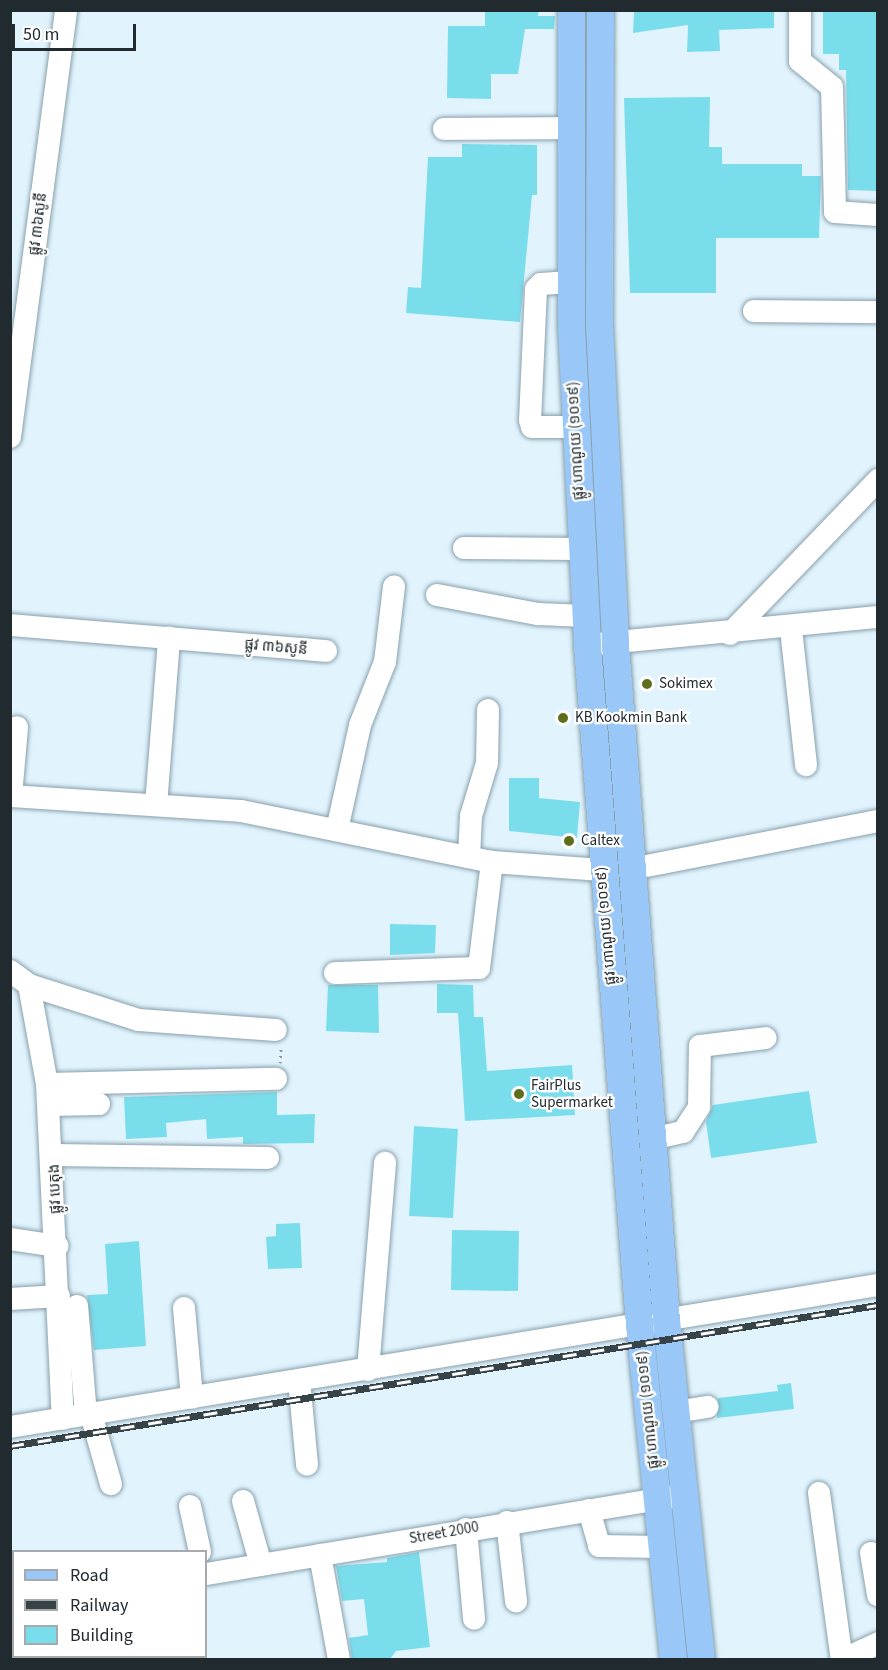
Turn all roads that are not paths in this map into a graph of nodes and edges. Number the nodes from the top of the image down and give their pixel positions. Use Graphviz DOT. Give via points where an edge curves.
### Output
graph roads {
  1 [pos="66,10"];
  2 [pos="571,10"];
  3 [pos="600,10"];
  4 [pos="800,10"];
  5 [pos="572,128"];
  6 [pos="444,129"];
  7 [pos="878,215"];
  8 [pos="570,282"];
  9 [pos="754,311"];
  10 [pos="878,312"];
  11 [pos="575,427"];
  12 [pos="10,437"];
  13 [pos="878,480"];
  14 [pos="464,548"];
  15 [pos="581,549"];
  16 [pos="394,587"];
  17 [pos="437,595"];
  18 [pos="585,616"];
  19 [pos="878,617"];
  20 [pos="10,625"];
  21 [pos="790,629"];
  22 [pos="730,634"];
  23 [pos="169,638"];
  24 [pos="615,644"];
  25 [pos="586,645"];
  26 [pos="326,651"];
  27 [pos="488,710"];
  28 [pos="17,728"];
  29 [pos="806,765"];
  30 [pos="11,796"];
  31 [pos="156,805"];
  32 [pos="878,821"];
  33 [pos="337,830"];
  34 [pos="469,857"];
  35 [pos="492,862"];
  36 [pos="631,869"];
  37 [pos="602,870"];
  38 [pos="10,971"];
  39 [pos="335,973"];
  40 [pos="29,985"];
  41 [pos="276,1030"];
  42 [pos="766,1038"];
  43 [pos="276,1079"];
  44 [pos="48,1094"];
  45 [pos="99,1104"];
  46 [pos="652,1139"];
  47 [pos="54,1155"];
  48 [pos="268,1158"];
  49 [pos="385,1164"];
  50 [pos="10,1239"];
  51 [pos="57,1246"];
  52 [pos="878,1286"];
  53 [pos="10,1299"];
  54 [pos="68,1301"];
  55 [pos="184,1308"];
  56 [pos="666,1320"];
  57 [pos="639,1324"];
  58 [pos="368,1370"];
  59 [pos="299,1380"];
  60 [pos="192,1398"];
  61 [pos="708,1407"];
  62 [pos="675,1412"];
  63 [pos="89,1415"];
  64 [pos="63,1419"];
  65 [pos="10,1427"];
  66 [pos="307,1465"];
  67 [pos="111,1484"];
  68 [pos="819,1493"];
  69 [pos="684,1495"];
  70 [pos="657,1500"];
  71 [pos="243,1501"];
  72 [pos="190,1506"];
  73 [pos="589,1510"];
  74 [pos="507,1522"];
  75 [pos="466,1529"];
  76 [pos="661,1547"];
  77 [pos="200,1550"];
  78 [pos="870,1553"];
  79 [pos="320,1555"];
  80 [pos="261,1565"];
  81 [pos="207,1574"];
  82 [pos="878,1595"];
  83 [pos="516,1601"];
  84 [pos="474,1619"];
  85 [pos="878,1643"];
  86 [pos="339,1659"];
  87 [pos="673,1659"];
  88 [pos="701,1659"];
  89 [pos="842,1659"];
  1 -- 12 [label="street, ផ្លូវ ៣៦សូនី"];
  2 -- 5 [label="main road, ផ្លូវ ហាណូយ (១០១៩)"];
  3 -- 24 [label="main road, ផ្លូវ ហាណូយ (១០១៩)" via="599,325"];
  4 -- 7 [label="street" via="800,61 832,87 831,202 842,215"];
  5 -- 6 [label="street"];
  5 -- 8 [label="main road, ផ្លូវ ហាណូយ (១០១៩)"];
  8 -- 11 [label="main road, ផ្លូវ ហាណូយ (១០១៩)"];
  8 -- 11 [label="street" via="541,284 536,289 530,420 532,427"];
  9 -- 10 [label="street"];
  11 -- 15 [label="main road, ផ្លូវ ហាណូយ (១០១៩)"];
  13 -- 22 [label="street"];
  14 -- 15 [label="street"];
  15 -- 18 [label="main road, ផ្លូវ ហាណូយ (១០១៩)"];
  16 -- 33 [label="street" via="385,662 360,725"];
  17 -- 18 [label="street" via="538,615"];
  18 -- 25 [label="main road, ផ្លូវ ហាណូយ (១០១៩)"];
  19 -- 21 [label="street"];
  20 -- 23 [label="street, ផ្លូវ ៣៦សូនី"];
  21 -- 22 [label="street"];
  21 -- 29 [label="street"];
  22 -- 24 [label="street"];
  23 -- 26 [label="street, ផ្លូវ ៣៦សូនី"];
  23 -- 31 [label="street"];
  24 -- 25 [label="street"];
  24 -- 36 [label="main road, ផ្លូវ ហាណូយ (១០១៩)"];
  25 -- 37 [label="main road, ផ្លូវ ហាណូយ (១០១៩)"];
  27 -- 34 [label="street" via="487,763 471,816"];
  28 -- 30 [label="street"];
  30 -- 31 [label="street"];
  31 -- 33 [label="street" via="242,812"];
  32 -- 36 [label="street"];
  33 -- 34 [label="street"];
  34 -- 35 [label="street"];
  35 -- 37 [label="street"];
  35 -- 39 [label="street" via="479,968"];
  36 -- 46 [label="main road, ផ្លូវ ហាណូយ (១០១៩)"];
  37 -- 57 [label="main road, ផ្លូវ ហាណូយ (១០១៩)"];
  38 -- 40 [label="street"];
  40 -- 41 [label="street" via="139,1020"];
  40 -- 44 [label="street, ផ្លូវ បេតុង"];
  42 -- 46 [label="street" via="700,1046 699,1107 683,1132"];
  43 -- 44 [label="street"];
  44 -- 45 [label="street"];
  44 -- 47 [label="street, ផ្លូវ បេតុង"];
  46 -- 56 [label="main road, ផ្លូវ ហាណូយ (១០១៩)"];
  47 -- 48 [label="street"];
  47 -- 51 [label="street, ផ្លូវ បេតុង"];
  49 -- 58 [label="street"];
  50 -- 51 [label="street"];
  51 -- 54 [label="street, ផ្លូវ បេតុង"];
  52 -- 56 [label="street"];
  53 -- 54 [label="street"];
  54 -- 63 [label="street"];
  54 -- 64 [label="street, ផ្លូវ បេតុង"];
  55 -- 60 [label="street"];
  56 -- 57 [label="street"];
  56 -- 62 [label="main road, ផ្លូវ ហាណូយ (១០១៩)"];
  57 -- 58 [label="street"];
  57 -- 70 [label="main road, ផ្លូវ ហាណូយ (១០១៩)"];
  58 -- 59 [label="street"];
  59 -- 60 [label="street"];
  59 -- 66 [label="street"];
  60 -- 63 [label="street"];
  61 -- 62 [label="street"];
  62 -- 69 [label="main road, ផ្លូវ ហាណូយ (១០១៩)"];
  63 -- 64 [label="street"];
  63 -- 67 [label="street"];
  64 -- 65 [label="street"];
  68 -- 89 [label="street"];
  69 -- 70 [label="street, Street 2000"];
  69 -- 88 [label="main road, ផ្លូវ ហាណូយ (១០១៩)"];
  70 -- 73 [label="street, Street 2000"];
  70 -- 76 [label="main road, ផ្លូវ ហាណូយ (១០១៩)"];
  71 -- 80 [label="street"];
  72 -- 77 [label="street"];
  73 -- 74 [label="street, Street 2000"];
  73 -- 76 [label="street" via="599,1546"];
  74 -- 75 [label="street, Street 2000"];
  74 -- 83 [label="street"];
  75 -- 79 [label="street, Street 2000"];
  75 -- 84 [label="street"];
  76 -- 87 [label="main road, ផ្លូវ ហាណូយ (១០១៩)"];
  78 -- 82 [label="street"];
  79 -- 80 [label="street, Street 2000"];
  79 -- 86 [label="street"];
  80 -- 81 [label="street, Street 2000"];
  85 -- 89 [label="street"];
}
